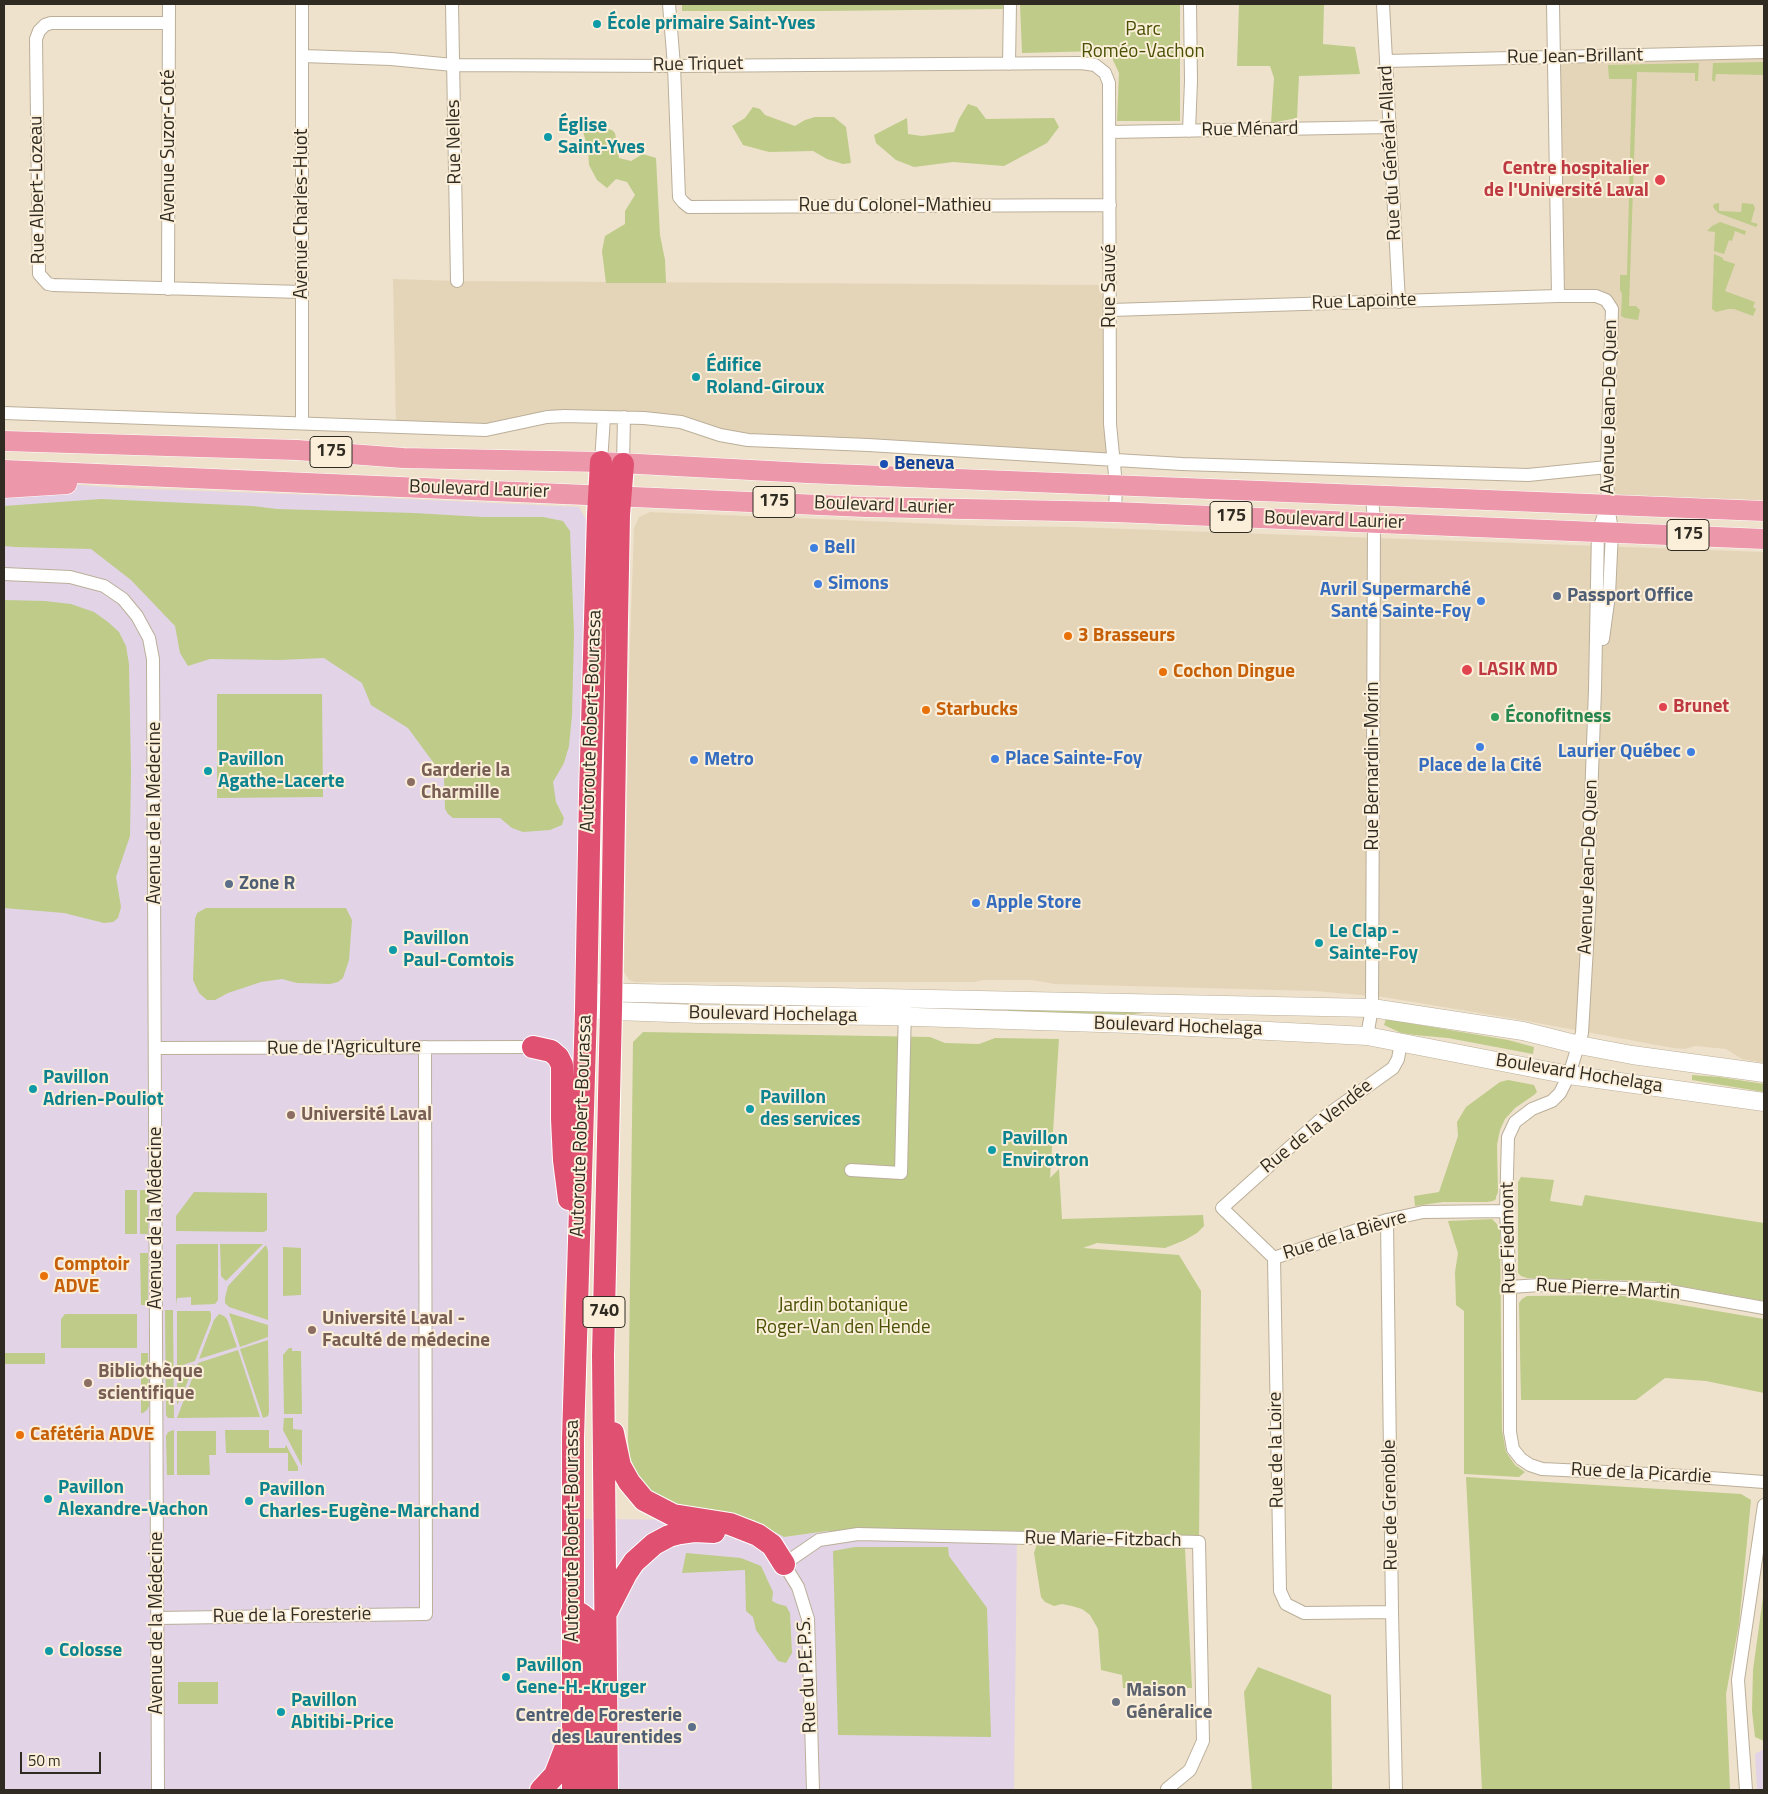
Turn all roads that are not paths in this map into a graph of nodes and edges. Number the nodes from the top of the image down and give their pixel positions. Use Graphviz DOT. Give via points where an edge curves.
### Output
graph roads {
  1 [pos="169,4"];
  2 [pos="302,4"];
  3 [pos="452,4"];
  4 [pos="669,4"];
  5 [pos="1010,4"];
  6 [pos="1190,4"];
  7 [pos="1383,4"];
  8 [pos="1553,4"];
  9 [pos="169,23"];
  10 [pos="1764,52"];
  11 [pos="302,56"];
  12 [pos="1555,57"];
  13 [pos="1386,61"];
  14 [pos="1009,64"];
  15 [pos="453,65"];
  16 [pos="1095,65"];
  17 [pos="674,66"];
  18 [pos="1390,127"];
  19 [pos="1189,131"];
  20 [pos="1110,132"];
  21 [pos="1110,205"];
  22 [pos="457,281"];
  23 [pos="168,289"];
  24 [pos="302,292"];
  25 [pos="1558,296"];
  26 [pos="1399,302"];
  27 [pos="1612,309"];
  28 [pos="1111,310"];
  29 [pos="4,412"];
  30 [pos="604,417"];
  31 [pos="624,417"];
  32 [pos="302,423"];
  33 [pos="4,441"];
  34 [pos="1113,459"];
  35 [pos="612,463"];
  36 [pos="1607,467"];
  37 [pos="4,470"];
  38 [pos="136,476"];
  39 [pos="1116,484"];
  40 [pos="4,488"];
  41 [pos="598,495"];
  42 [pos="621,496"];
  43 [pos="1372,496"];
  44 [pos="1608,505"];
  45 [pos="1764,511"];
  46 [pos="1115,512"];
  47 [pos="1374,522"];
  48 [pos="1605,531"];
  49 [pos="1764,539"];
  50 [pos="4,574"];
  51 [pos="905,998"];
  52 [pos="586,1001"];
  53 [pos="612,1001"];
  54 [pos="1372,1008"];
  55 [pos="905,1018"];
  56 [pos="1367,1036"];
  57 [pos="1401,1042"];
  58 [pos="1579,1045"];
  59 [pos="425,1047"];
  60 [pos="533,1047"];
  61 [pos="156,1048"];
  62 [pos="1764,1073"];
  63 [pos="1570,1075"];
  64 [pos="1764,1102"];
  65 [pos="851,1170"];
  66 [pos="1506,1211"];
  67 [pos="1387,1220"];
  68 [pos="1274,1258"];
  69 [pos="1510,1287"];
  70 [pos="1764,1308"];
  71 [pos="603,1356"];
  72 [pos="575,1368"];
  73 [pos="1521,1458"];
  74 [pos="1764,1482"];
  75 [pos="1764,1505"];
  76 [pos="784,1564"];
  77 [pos="572,1612"];
  78 [pos="1392,1612"];
  79 [pos="605,1614"];
  80 [pos="158,1618"];
  81 [pos="573,1726"];
  82 [pos="1167,1789"];
  83 [pos="158,1790"];
  84 [pos="540,1790"];
  85 [pos="573,1790"];
  86 [pos="590,1790"];
  87 [pos="607,1790"];
  88 [pos="812,1790"];
  89 [pos="1396,1790"];
  90 [pos="1746,1790"];
  1 -- 9 [label="street, Avenue Suzor-Coté"];
  2 -- 11 [label="street, Avenue Charles-Huot"];
  3 -- 15 [label="street, Rue Nelles"];
  4 -- 17 [label="street"];
  5 -- 14 [label="street"];
  6 -- 19 [label="street"];
  7 -- 13 [label="street, Rue du Général-Allard"];
  8 -- 12 [label="street"];
  9 -- 23 [label="street, Avenue Suzor-Coté"];
  9 -- 23 [label="street, Rue Albert-Lozeau" via="51,23 39,31 36,39 39,274 53,285"];
  10 -- 12 [label="street, Rue Jean-Brillant"];
  11 -- 15 [label="street, Rue Triquet"];
  11 -- 24 [label="street, Avenue Charles-Huot"];
  12 -- 13 [label="street, Rue Jean-Brillant"];
  12 -- 25 [label="street"];
  13 -- 18 [label="street, Rue du Général-Allard"];
  14 -- 16 [label="street, Rue Triquet"];
  14 -- 17 [label="street, Rue Triquet"];
  15 -- 17 [label="street, Rue Triquet"];
  15 -- 22 [label="street, Rue Nelles"];
  16 -- 20 [label="street, Rue Sauvé" via="1109,83"];
  17 -- 21 [label="street, Rue du Colonel-Mathieu" via="679,197 689,207"];
  18 -- 19 [label="street, Rue Ménard"];
  18 -- 26 [label="street, Rue du Général-Allard"];
  19 -- 20 [label="street, Rue Ménard"];
  20 -- 21 [label="street, Rue Sauvé"];
  21 -- 28 [label="street, Rue Sauvé"];
  23 -- 24 [label="street, Rue Albert-Lozeau"];
  24 -- 32 [label="street, Avenue Charles-Huot"];
  25 -- 26 [label="street, Rue Lapointe"];
  25 -- 27 [label="street, Rue Lapointe" via="1596,296 1606,300"];
  26 -- 28 [label="street, Rue Lapointe"];
  27 -- 36 [label="street, Avenue Jean-De Quen"];
  28 -- 34 [label="street, Rue Sauvé" via="1110,424"];
  29 -- 32 [label="street"];
  30 -- 31 [label="street"];
  30 -- 32 [label="street" via="547,417 486,430"];
  30 -- 35 [label="street"];
  31 -- 34 [label="street" via="681,422 748,440"];
  31 -- 35 [label="street"];
  33 -- 35 [label="main road, Boulevard Laurier / 175" via="297,450 403,458"];
  34 -- 36 [label="street" via="1528,475"];
  34 -- 39 [label="street, Rue Sauvé"];
  35 -- 39 [label="main road, Boulevard Laurier / 175"];
  35 -- 41 [label="highway, Autoroute Robert-Bourassa"];
  35 -- 42 [label="highway, Autoroute Robert-Bourassa"];
  36 -- 44 [label="street, Avenue Jean-De Quen"];
  37 -- 38 [label="main road, Boulevard Laurier / 175"];
  38 -- 40 [label="main road"];
  38 -- 41 [label="main road, Boulevard Laurier / 175"];
  39 -- 43 [label="main road, Boulevard Laurier / 175"];
  39 -- 46 [label="street, Rue Sauvé"];
  41 -- 42 [label="main road, Boulevard Laurier / 175"];
  41 -- 52 [label="highway, Autoroute Robert-Bourassa"];
  42 -- 46 [label="main road, Boulevard Laurier / 175" via="866,507"];
  42 -- 53 [label="highway, Autoroute Robert-Bourassa"];
  43 -- 44 [label="main road, Boulevard Laurier / 175"];
  43 -- 47 [label="street, Rue Bernardin-Morin"];
  44 -- 45 [label="main road, Boulevard Laurier / 175"];
  44 -- 48 [label="street, Avenue Jean-De Quen"];
  46 -- 47 [label="main road, Boulevard Laurier / 175"];
  47 -- 48 [label="main road, Boulevard Laurier / 175"];
  47 -- 54 [label="street, Rue Bernardin-Morin"];
  48 -- 49 [label="main road, Boulevard Laurier / 175"];
  48 -- 58 [label="street, Avenue Jean-De Quen" via="1595,689 1590,895"];
  50 -- 61 [label="street, Avenue de la Médecine" via="70,577 104,586 131,607 149,638 154,674"];
  51 -- 53 [label="main road, Boulevard Hochelaga"];
  51 -- 54 [label="main road, Boulevard Hochelaga"];
  51 -- 55 [label="street"];
  52 -- 53 [label="main road, Boulevard Hochelaga"];
  52 -- 72 [label="highway, Autoroute Robert-Bourassa / 740"];
  53 -- 55 [label="main road, Boulevard Hochelaga" via="701,1014"];
  53 -- 71 [label="highway, Autoroute Robert-Bourassa / 740"];
  54 -- 56 [label="street, Rue Bernardin-Morin"];
  54 -- 58 [label="main road, Boulevard Hochelaga" via="1523,1031"];
  55 -- 56 [label="main road, Boulevard Hochelaga" via="1131,1024"];
  55 -- 65 [label="street" via="901,1173"];
  56 -- 57 [label="main road, Boulevard Hochelaga"];
  57 -- 63 [label="main road, Boulevard Hochelaga"];
  57 -- 68 [label="street, Rue de la Vendée" via="1393,1068 1319,1121 1222,1208"];
  58 -- 62 [label="main road, Boulevard Hochelaga"];
  58 -- 63 [label="street, Rue Fiedmont"];
  59 -- 60 [label="street, Rue de l'Agriculture"];
  59 -- 61 [label="street, Rue de l'Agriculture"];
  59 -- 80 [label="street, Rue de la Foresterie" via="426,1614"];
  60 -- 72 [label="highway" via="551,1051 562,1065"];
  61 -- 80 [label="street, Avenue de la Médecine"];
  63 -- 64 [label="main road, Boulevard Hochelaga"];
  63 -- 66 [label="street, Rue Fiedmont" via="1552,1101 1515,1122 1508,1138"];
  66 -- 67 [label="street, Rue de la Bièvre" via="1423,1212"];
  66 -- 69 [label="street, Rue Fiedmont"];
  67 -- 68 [label="street, Rue de la Bièvre"];
  67 -- 78 [label="street, Rue de Grenoble"];
  68 -- 78 [label="street, Rue de la Loire" via="1280,1591 1286,1604 1304,1612"];
  69 -- 70 [label="street, Rue Pierre-Martin" via="1658,1289"];
  69 -- 73 [label="street, Rue Fiedmont" via="1510,1432 1513,1448"];
  71 -- 76 [label="highway" via="615,1446 620,1466 636,1491 644,1500 673,1515 730,1524 758,1535 772,1545"];
  71 -- 79 [label="highway, Autoroute Robert-Bourassa / 740"];
  72 -- 77 [label="highway, Autoroute Robert-Bourassa / 740"];
  73 -- 74 [label="street, Rue de la Picardie" via="1542,1469"];
  75 -- 90 [label="street" via="1738,1680"];
  76 -- 79 [label="highway" via="752,1542 720,1532 694,1531 669,1536 654,1544 634,1562"];
  76 -- 82 [label="street, Rue Marie-Fitzbach" via="818,1540 858,1534 1199,1542 1204,1741 1190,1770"];
  76 -- 88 [label="street, Rue du P.E.P.S." via="798,1587 808,1619"];
  77 -- 81 [label="highway, Autoroute Robert-Bourassa / 740"];
  77 -- 86 [label="highway" via="581,1614 589,1624"];
  78 -- 89 [label="street, Rue de Grenoble"];
  79 -- 87 [label="highway, Autoroute Robert-Bourassa / 740"];
  80 -- 83 [label="street, Avenue de la Médecine"];
  81 -- 84 [label="highway" via="558,1771"];
  81 -- 85 [label="highway, Autoroute Robert-Bourassa / 740"];
}
